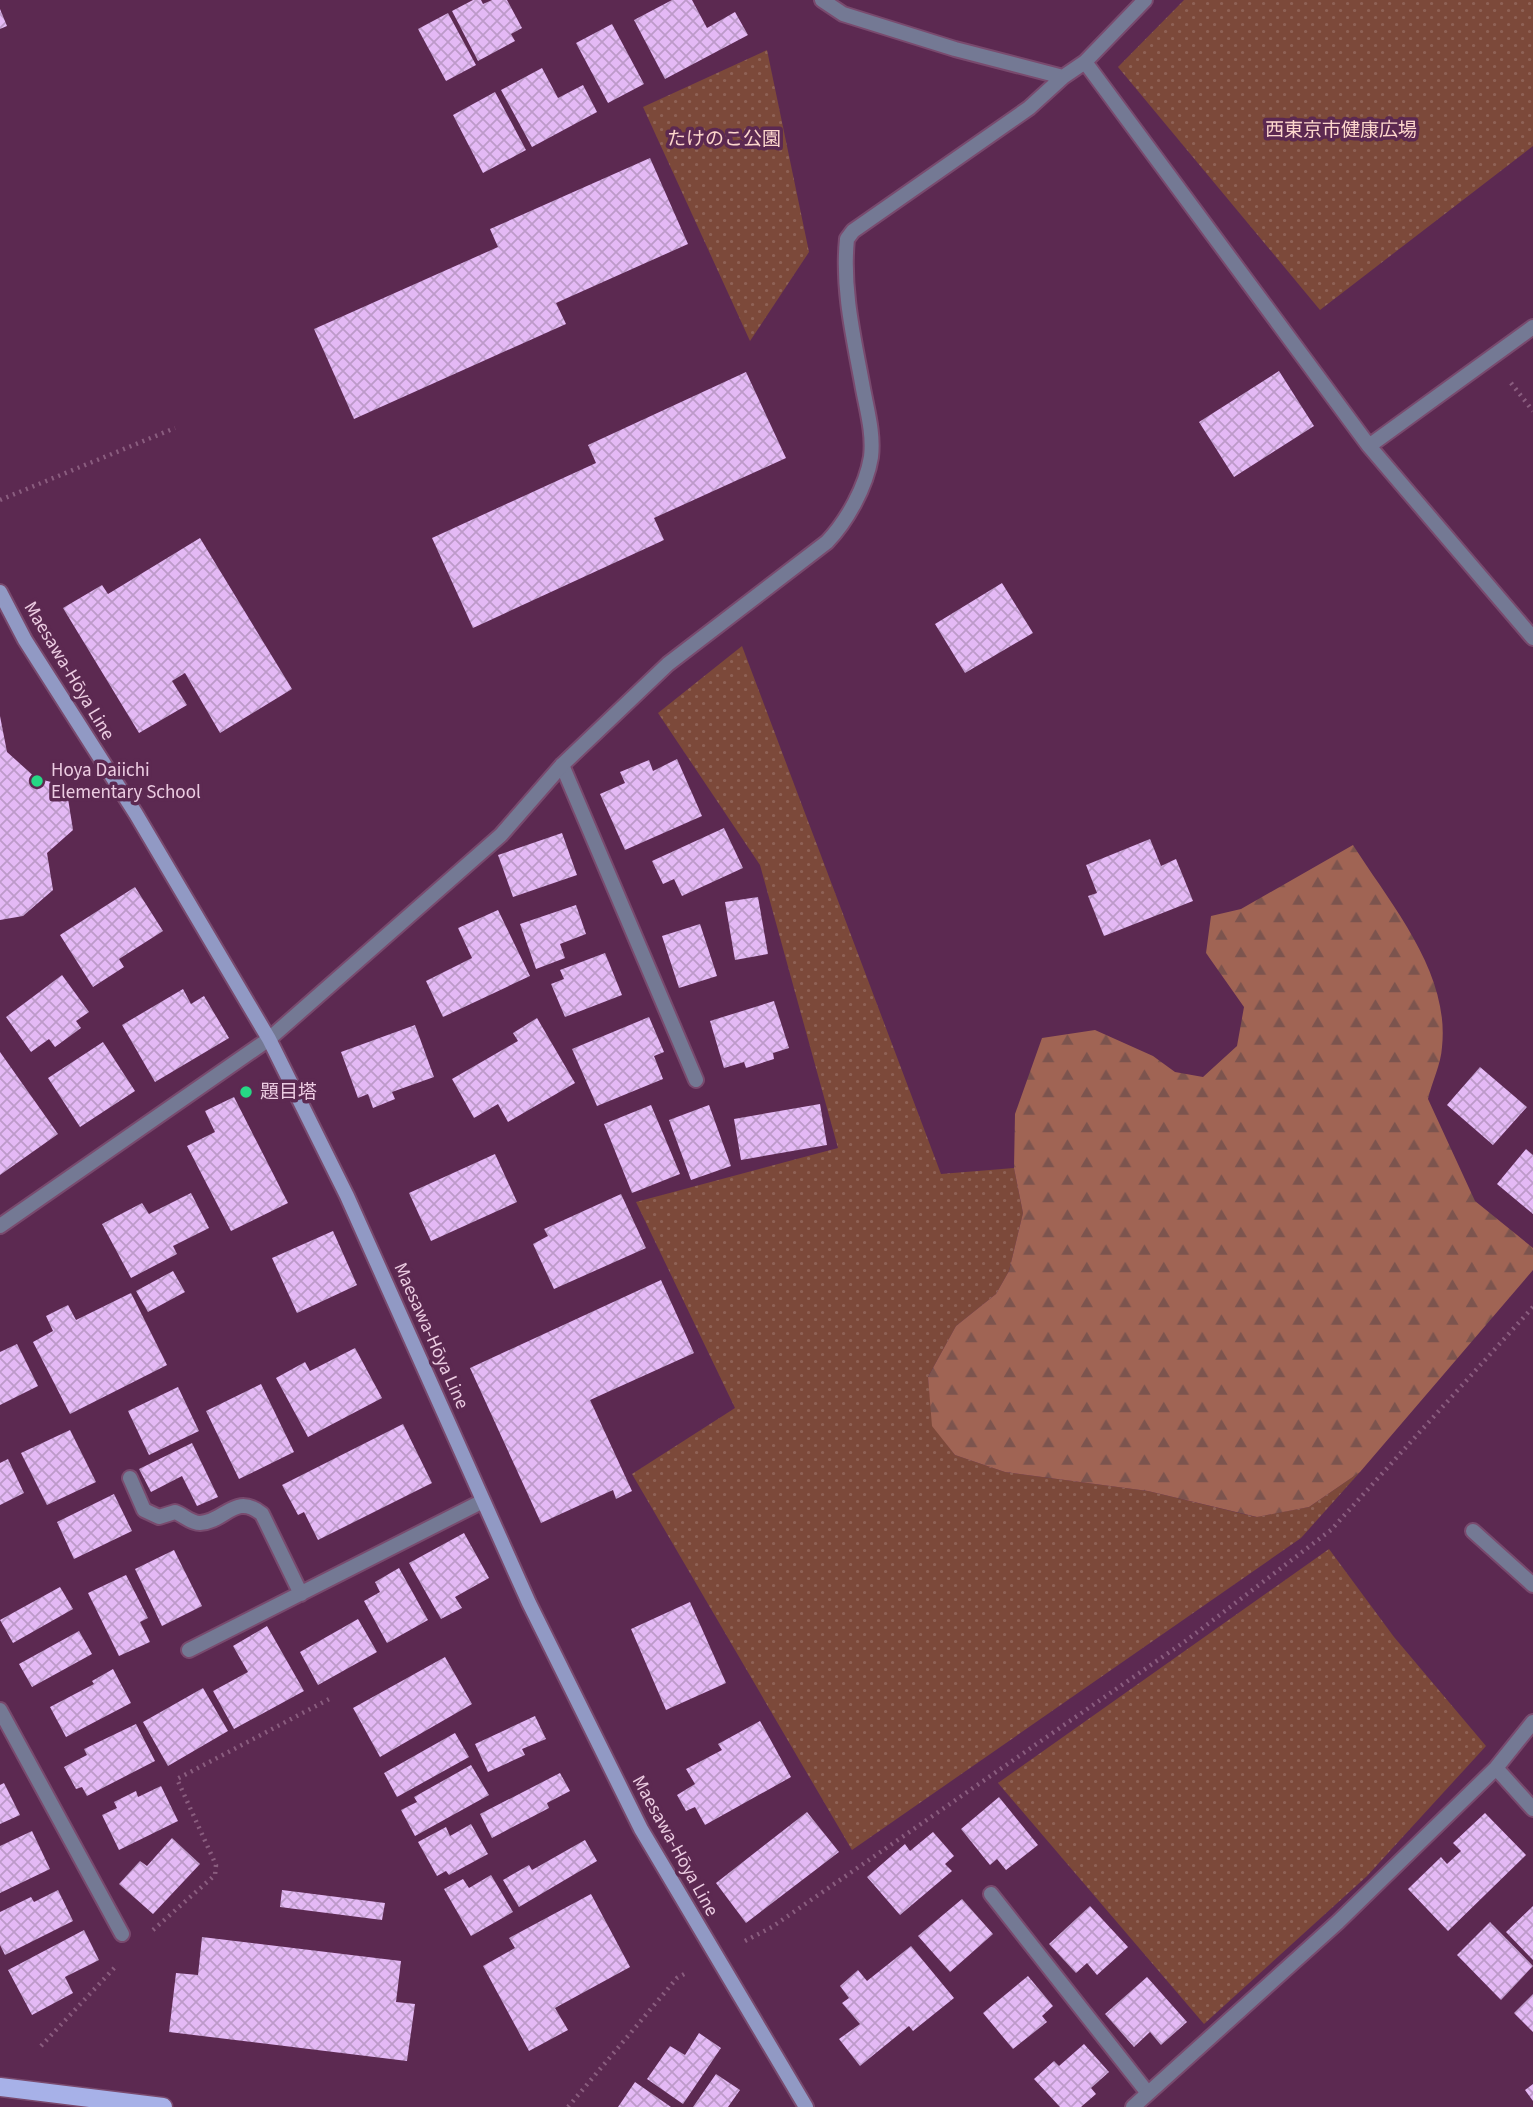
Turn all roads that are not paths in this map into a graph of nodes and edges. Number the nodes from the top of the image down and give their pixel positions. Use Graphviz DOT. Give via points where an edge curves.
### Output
graph roads {
  1 [pos="822,0"];
  2 [pos="1145,0"];
  3 [pos="1085,62"];
  4 [pos="1063,77"];
  5 [pos="1533,327"];
  6 [pos="1369,446"];
  7 [pos="0,592"];
  8 [pos="1533,638"];
  9 [pos="562,765"];
  10 [pos="269,1039"];
  11 [pos="696,1080"];
  12 [pos="0,1226"];
  13 [pos="130,1478"];
  14 [pos="483,1501"];
  15 [pos="1472,1531"];
  16 [pos="1533,1585"];
  17 [pos="301,1594"];
  18 [pos="189,1650"];
  19 [pos="0,1710"];
  20 [pos="1533,1722"];
  21 [pos="1496,1768"];
  22 [pos="1533,1809"];
  23 [pos="991,1894"];
  24 [pos="122,1934"];
  25 [pos="0,2087"];
  26 [pos="1147,2092"];
  27 [pos="163,2107"];
  28 [pos="806,2107"];
  29 [pos="1133,2107"];
  1 -- 4 [label="street" via="843,14"];
  2 -- 3 [label="street"];
  3 -- 4 [label="street"];
  3 -- 6 [label="street"];
  4 -- 9 [label="street" via="1029,108 847,239 848,309 871,430 871,456 840,528 668,664"];
  5 -- 6 [label="street"];
  6 -- 8 [label="street"];
  7 -- 10 [label="main road, Maesawa-Hōya Line"];
  9 -- 10 [label="street" via="501,835"];
  9 -- 11 [label="street"];
  10 -- 12 [label="street"];
  10 -- 14 [label="main road, Maesawa-Hōya Line" via="347,1196"];
  13 -- 17 [label="street" via="144,1510 159,1517 175,1512 202,1523 238,1506 252,1507 262,1514"];
  14 -- 17 [label="street"];
  14 -- 28 [label="main road, Maesawa-Hōya Line" via="641,1829"];
  15 -- 16 [label="street"];
  17 -- 18 [label="street"];
  19 -- 24 [label="street"];
  20 -- 21 [label="street"];
  21 -- 22 [label="street"];
  21 -- 26 [label="street" via="1255,1999"];
  23 -- 26 [label="street"];
  25 -- 27 [label="main road"];
  26 -- 29 [label="street"];
}
